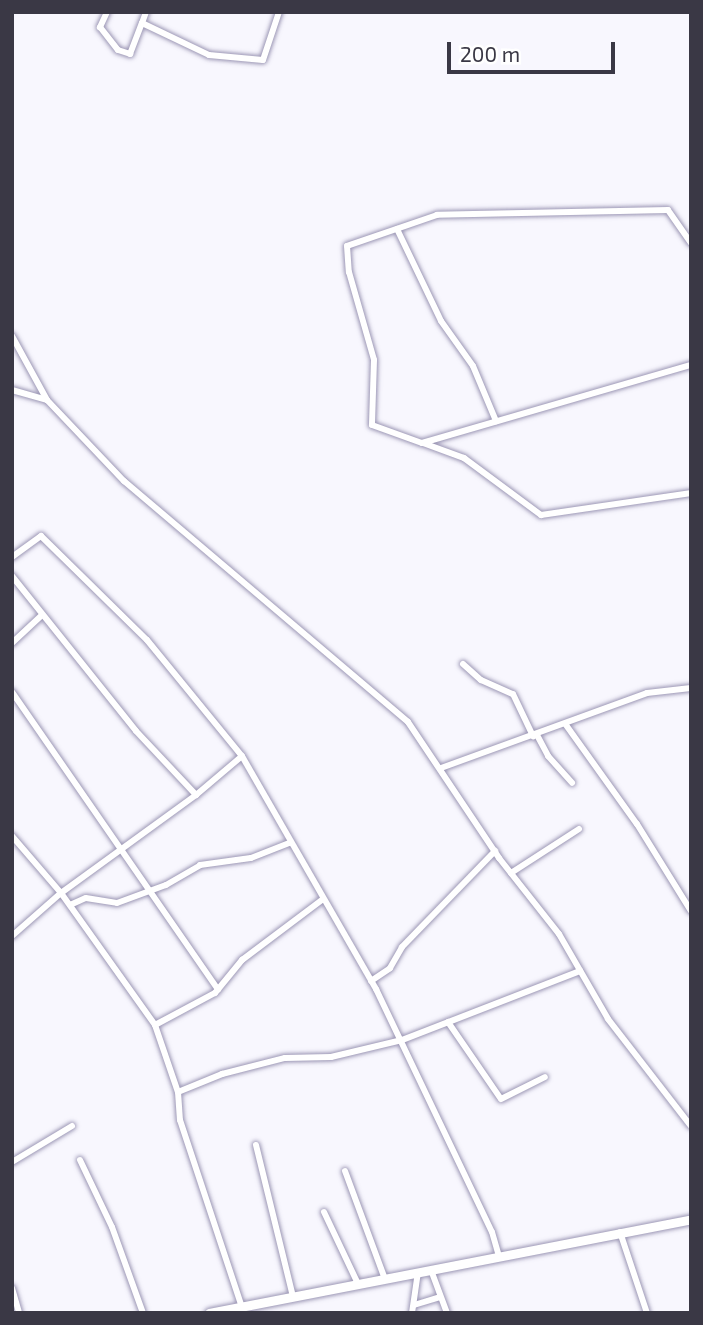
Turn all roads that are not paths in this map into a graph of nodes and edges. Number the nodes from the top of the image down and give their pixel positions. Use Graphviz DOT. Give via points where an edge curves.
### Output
graph roads {
  1 [pos="107,12"];
  2 [pos="146,12"];
  3 [pos="279,12"];
  4 [pos="142,23"];
  5 [pos="397,229"];
  6 [pos="691,243"];
  7 [pos="12,336"];
  8 [pos="691,365"];
  9 [pos="12,390"];
  10 [pos="47,400"];
  11 [pos="496,421"];
  12 [pos="422,443"];
  13 [pos="691,493"];
  14 [pos="12,557"];
  15 [pos="12,576"];
  16 [pos="42,615"];
  17 [pos="12,643"];
  18 [pos="463,664"];
  19 [pos="691,688"];
  20 [pos="12,692"];
  21 [pos="566,725"];
  22 [pos="535,735"];
  23 [pos="242,756"];
  24 [pos="441,768"];
  25 [pos="572,783"];
  26 [pos="196,795"];
  27 [pos="579,830"];
  28 [pos="12,836"];
  29 [pos="289,843"];
  30 [pos="495,851"];
  31 [pos="121,852"];
  32 [pos="511,873"];
  33 [pos="149,890"];
  34 [pos="61,893"];
  35 [pos="322,900"];
  36 [pos="70,905"];
  37 [pos="691,911"];
  38 [pos="12,936"];
  39 [pos="580,971"];
  40 [pos="371,981"];
  41 [pos="218,990"];
  42 [pos="448,1022"];
  43 [pos="155,1025"];
  44 [pos="402,1040"];
  45 [pos="545,1077"];
  46 [pos="178,1092"];
  47 [pos="72,1126"];
  48 [pos="691,1126"];
  49 [pos="256,1145"];
  50 [pos="80,1160"];
  51 [pos="12,1162"];
  52 [pos="345,1171"];
  53 [pos="324,1212"];
  54 [pos="691,1219"];
  55 [pos="620,1232"];
  56 [pos="499,1256"];
  57 [pos="432,1270"];
  58 [pos="418,1272"];
  59 [pos="386,1279"];
  60 [pos="358,1284"];
  61 [pos="12,1288"];
  62 [pos="293,1297"];
  63 [pos="440,1297"];
  64 [pos="242,1307"];
  65 [pos="413,1309"];
  66 [pos="19,1313"];
  67 [pos="143,1313"];
  68 [pos="209,1313"];
  69 [pos="447,1313"];
  70 [pos="647,1313"];
  1 -- 4 [label="street" via="100,27 118,50 130,54"];
  2 -- 4 [label="street"];
  3 -- 4 [label="street" via="263,60 209,55"];
  5 -- 6 [label="street" via="437,215 668,210"];
  5 -- 11 [label="street" via="441,321 472,366"];
  5 -- 12 [label="street" via="347,246 349,272 374,360 372,425"];
  7 -- 10 [label="street"];
  8 -- 11 [label="street"];
  9 -- 10 [label="street"];
  10 -- 24 [label="street" via="124,481 408,722"];
  11 -- 12 [label="street"];
  12 -- 13 [label="street" via="464,458 541,515"];
  14 -- 23 [label="street" via="41,536 147,640"];
  15 -- 16 [label="street"];
  16 -- 17 [label="street"];
  16 -- 26 [label="street" via="136,732"];
  18 -- 22 [label="street" via="481,680 513,694"];
  19 -- 21 [label="street" via="647,693"];
  20 -- 31 [label="street"];
  21 -- 22 [label="street"];
  21 -- 37 [label="street" via="638,824"];
  22 -- 24 [label="street"];
  22 -- 25 [label="street"];
  23 -- 26 [label="street"];
  23 -- 29 [label="street"];
  24 -- 30 [label="street"];
  26 -- 31 [label="street"];
  27 -- 32 [label="street"];
  28 -- 34 [label="street"];
  29 -- 33 [label="street" via="263,855 200,865"];
  29 -- 35 [label="street"];
  30 -- 32 [label="street"];
  30 -- 40 [label="street" via="402,947 390,968"];
  31 -- 33 [label="street"];
  31 -- 34 [label="street"];
  32 -- 39 [label="street" via="559,934"];
  33 -- 36 [label="street" via="117,903 86,898"];
  33 -- 41 [label="street"];
  34 -- 36 [label="street"];
  34 -- 38 [label="street"];
  35 -- 40 [label="street"];
  35 -- 41 [label="street" via="242,960"];
  36 -- 43 [label="street"];
  39 -- 42 [label="street"];
  39 -- 48 [label="street" via="608,1019"];
  40 -- 44 [label="street"];
  41 -- 43 [label="street"];
  42 -- 44 [label="street"];
  42 -- 45 [label="street" via="500,1099"];
  43 -- 46 [label="street"];
  44 -- 46 [label="street" via="331,1057 285,1058 222,1074"];
  44 -- 56 [label="street"];
  46 -- 64 [label="street" via="180,1120"];
  47 -- 51 [label="street"];
  49 -- 62 [label="street"];
  50 -- 67 [label="street" via="112,1227"];
  52 -- 59 [label="street"];
  53 -- 60 [label="street"];
  54 -- 55 [label="main road"];
  55 -- 56 [label="main road"];
  55 -- 70 [label="street"];
  56 -- 57 [label="main road"];
  57 -- 58 [label="main road"];
  57 -- 63 [label="street"];
  58 -- 59 [label="main road"];
  58 -- 65 [label="street"];
  59 -- 60 [label="main road"];
  60 -- 62 [label="main road"];
  61 -- 66 [label="street"];
  62 -- 64 [label="main road"];
  63 -- 65 [label="street"];
  63 -- 69 [label="street"];
  64 -- 68 [label="main road"];
}
